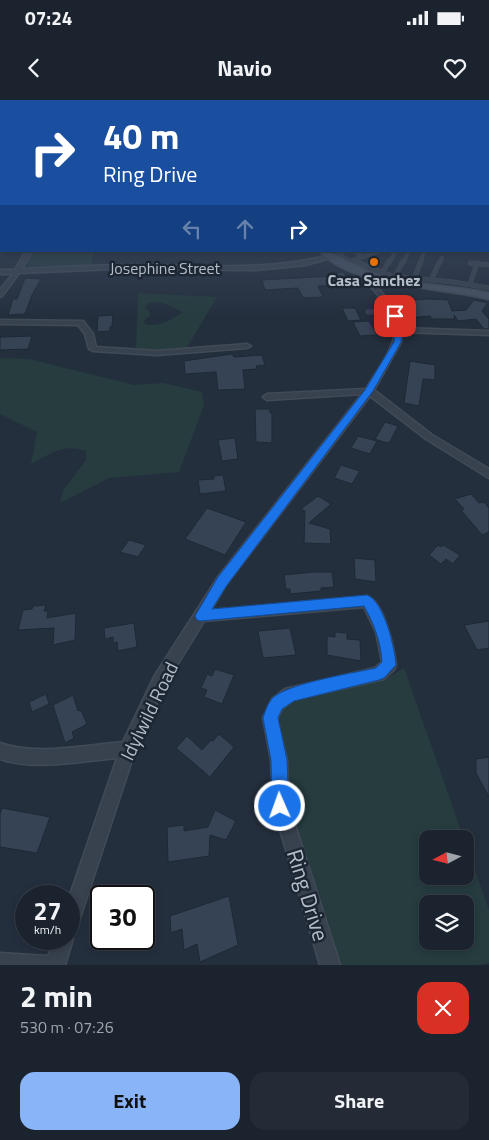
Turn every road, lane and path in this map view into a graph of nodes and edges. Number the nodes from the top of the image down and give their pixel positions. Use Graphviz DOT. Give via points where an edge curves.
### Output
graph roads {
  1 [pos="28,252"];
  2 [pos="355,252"];
  3 [pos="376,252"];
  4 [pos="395,252"];
  5 [pos="330,253"];
  6 [pos="408,253"];
  7 [pos="423,255"];
  8 [pos="364,257"];
  9 [pos="442,258"];
  10 [pos="351,261"];
  11 [pos="470,262"];
  12 [pos="476,264"];
  13 [pos="489,265"];
  14 [pos="0,272"];
  15 [pos="17,272"];
  16 [pos="362,273"];
  17 [pos="382,273"];
  18 [pos="395,276"];
  19 [pos="414,279"];
  20 [pos="431,280"];
  21 [pos="470,284"];
  22 [pos="489,288"];
  23 [pos="0,295"];
  24 [pos="489,296"];
  25 [pos="392,310"];
  26 [pos="368,312"];
  27 [pos="0,322"];
  28 [pos="399,330"];
  29 [pos="489,333"];
  30 [pos="247,346"];
  31 [pos="368,391"];
  32 [pos="267,397"];
  33 [pos="489,474"];
  34 [pos="201,616"];
  35 [pos="128,749"];
  36 [pos="0,751"];
  37 [pos="80,891"];
  38 [pos="60,950"];
  39 [pos="0,963"];
  40 [pos="46,965"];
  41 [pos="55,965"];
  42 [pos="330,965"];
  1 -- 15 [label="street"];
  2 -- 8 [label="lane"];
  3 -- 8 [label="lane"];
  4 -- 17 [label="lane"];
  5 -- 10 [label="lane"];
  5 -- 15 [label="street, Josephine Street" via="291,266 265,268 129,266"];
  5 -- 16 [label="main road"];
  6 -- 18 [label="lane"];
  7 -- 19 [label="lane"];
  8 -- 10 [label="lane"];
  9 -- 20 [label="lane"];
  10 -- 17 [label="lane"];
  11 -- 12 [label="lane"];
  12 -- 13 [label="lane"];
  12 -- 21 [label="lane"];
  14 -- 15 [label="street, Josephine Street"];
  15 -- 23 [label="street"];
  16 -- 24 [label="main road" via="382,281 452,288"];
  16 -- 25 [label="street"];
  17 -- 18 [label="lane"];
  18 -- 19 [label="lane"];
  19 -- 20 [label="lane"];
  20 -- 21 [label="lane"];
  21 -- 22 [label="lane"];
  25 -- 26 [label="lane"];
  25 -- 28 [label="street"];
  27 -- 30 [label="street" via="80,323 89,334 94,349 157,353"];
  28 -- 29 [label="street"];
  28 -- 31 [label="street, Idylwild Road" via="397,342"];
  31 -- 32 [label="street"];
  31 -- 33 [label="street" via="429,437"];
  31 -- 34 [label="street, Idylwild Road" via="222,581"];
  34 -- 35 [label="street, Idylwild Road" via="160,680"];
  34 -- 42 [label="street, Ring Drive" via="367,601 388,646 389,665 379,674 290,694 277,704 270,718 279,760 280,806"];
  35 -- 36 [label="street" via="27,757 6,755"];
  35 -- 37 [label="street, Idylwild Road"];
  38 -- 41 [label="street"];
  39 -- 40 [label="street"];
}
